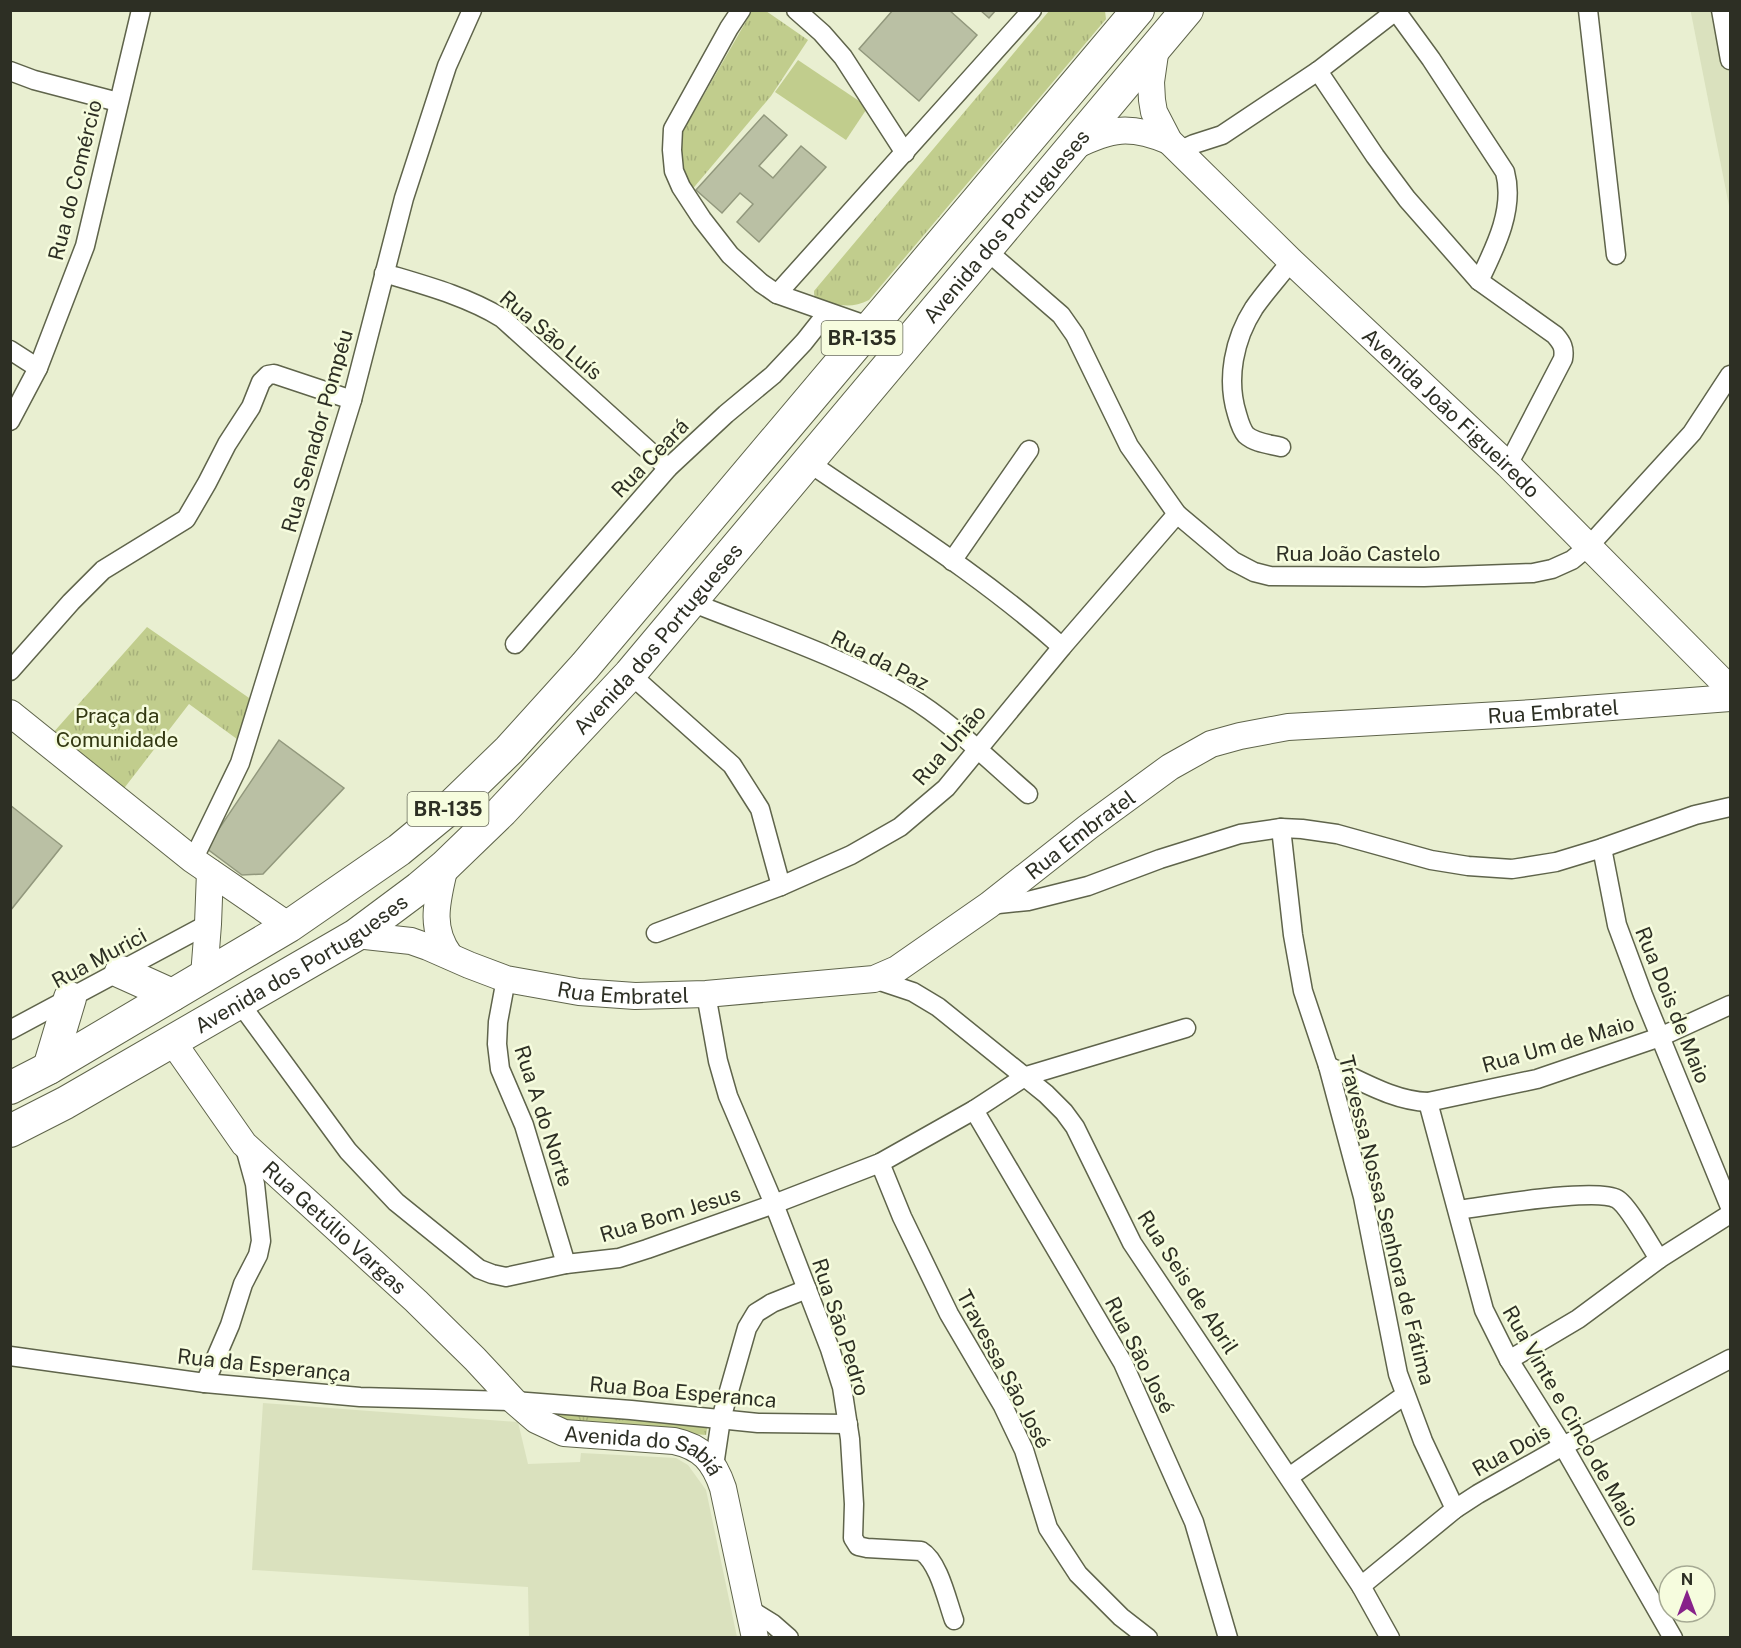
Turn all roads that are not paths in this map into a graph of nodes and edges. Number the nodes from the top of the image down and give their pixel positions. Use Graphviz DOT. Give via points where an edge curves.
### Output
graph roads {
  1 [pos="141,10"];
  2 [pos="472,10"];
  3 [pos="741,10"];
  4 [pos="796,10"];
  5 [pos="1032,10"];
  6 [pos="1186,10"];
  7 [pos="1588,10"];
  8 [pos="1721,10"];
  9 [pos="1396,11"];
  10 [pos="1128,15"];
  11 [pos="1156,47"];
  12 [pos="1731,60"];
  13 [pos="10,71"];
  14 [pos="1318,71"];
  15 [pos="118,102"];
  16 [pos="1174,146"];
  17 [pos="1072,147"];
  18 [pos="905,153"];
  19 [pos="986,250"];
  20 [pos="1616,255"];
  21 [pos="1291,261"];
  22 [pos="384,273"];
  23 [pos="1479,281"];
  24 [pos="777,294"];
  25 [pos="827,313"];
  26 [pos="872,327"];
  27 [pos="10,350"];
  28 [pos="38,368"];
  29 [pos="1731,375"];
  30 [pos="817,391"];
  31 [pos="352,400"];
  32 [pos="10,422"];
  33 [pos="1281,447"];
  34 [pos="1029,450"];
  35 [pos="808,462"];
  36 [pos="1508,465"];
  37 [pos="668,468"];
  38 [pos="1177,514"];
  39 [pos="738,545"];
  40 [pos="1589,546"];
  41 [pos="952,561"];
  42 [pos="691,602"];
  43 [pos="515,644"];
  44 [pos="1062,648"];
  45 [pos="10,670"];
  46 [pos="630,674"];
  47 [pos="1731,689"];
  48 [pos="1731,698"];
  49 [pos="10,713"];
  50 [pos="977,750"];
  51 [pos="1028,794"];
  52 [pos="1731,807"];
  53 [pos="1281,828"];
  54 [pos="1602,848"];
  55 [pos="202,866"];
  56 [pos="445,866"];
  57 [pos="781,886"];
  58 [pos="989,905"];
  59 [pos="208,924"];
  60 [pos="289,926"];
  61 [pos="656,933"];
  62 [pos="356,934"];
  63 [pos="450,956"];
  64 [pos="121,972"];
  65 [pos="204,976"];
  66 [pos="506,979"];
  67 [pos="874,979"];
  68 [pos="172,994"];
  69 [pos="706,994"];
  70 [pos="70,998"];
  71 [pos="238,1002"];
  72 [pos="1731,1005"];
  73 [pos="1186,1028"];
  74 [pos="10,1030"];
  75 [pos="1660,1037"];
  76 [pos="172,1041"];
  77 [pos="1328,1066"];
  78 [pos="49,1068"];
  79 [pos="1026,1076"];
  80 [pos="10,1088"];
  81 [pos="1428,1102"];
  82 [pos="974,1110"];
  83 [pos="10,1131"];
  84 [pos="244,1144"];
  85 [pos="880,1163"];
  86 [pos="774,1204"];
  87 [pos="1731,1208"];
  88 [pos="1458,1210"];
  89 [pos="1731,1214"];
  90 [pos="1659,1259"];
  91 [pos="566,1264"];
  92 [pos="807,1289"];
  93 [pos="10,1356"];
  94 [pos="1731,1359"];
  95 [pos="1509,1360"];
  96 [pos="205,1383"];
  97 [pos="1405,1395"];
  98 [pos="514,1401"];
  99 [pos="721,1419"];
  100 [pos="848,1424"];
  101 [pos="1563,1446"];
  102 [pos="714,1466"];
  103 [pos="1289,1477"];
  104 [pos="1455,1509"];
  105 [pos="1361,1586"];
  106 [pos="749,1609"];
  107 [pos="954,1620"];
  108 [pos="755,1638"];
  109 [pos="789,1638"];
  110 [pos="1148,1638"];
  111 [pos="1228,1638"];
  112 [pos="1389,1638"];
  113 [pos="1673,1638"];
  1 -- 15 [label="street, Rua do Comércio"];
  2 -- 22 [label="street, Rua Senador Pompéu" via="447,66"];
  3 -- 24 [label="street" via="673,129 674,171 702,219 730,255"];
  4 -- 18 [label="street" via="843,57"];
  5 -- 18 [label="street"];
  6 -- 11 [label="highway, Avenida dos Portugueses / BR-135"];
  7 -- 20 [label="street"];
  8 -- 12 [label="street"];
  9 -- 14 [label="street"];
  9 -- 23 [label="street" via="1505,172 1509,187 1501,231"];
  10 -- 26 [label="highway, Avenida dos Portugueses / BR-135"];
  11 -- 16 [label="street, Avenida João Figueiredo" via="1151,82 1154,112"];
  11 -- 17 [label="highway, Avenida dos Portugueses / BR-135"];
  13 -- 15 [label="street"];
  14 -- 16 [label="street" via="1222,135"];
  14 -- 23 [label="street" via="1407,199"];
  15 -- 28 [label="street, Rua do Comércio" via="85,246"];
  16 -- 17 [label="street, Avenida João Figueiredo" via="1136,130 1120,129"];
  16 -- 21 [label="street, Avenida João Figueiredo"];
  17 -- 19 [label="highway, Avenida dos Portugueses / BR-135"];
  18 -- 24 [label="street"];
  19 -- 35 [label="highway, Avenida dos Portugueses / BR-135"];
  19 -- 38 [label="street, Rua João Castelo" via="1066,321 1129,446"];
  21 -- 33 [label="street" via="1254,309 1241,333 1231,384 1246,435 1260,443"];
  21 -- 36 [label="street, Avenida João Figueiredo"];
  22 -- 31 [label="street, Rua Senador Pompéu"];
  22 -- 37 [label="street, Rua São Luís" via="445,292 502,318"];
  23 -- 36 [label="street" via="1555,335 1565,350"];
  24 -- 25 [label="street"];
  25 -- 26 [label="street"];
  25 -- 37 [label="street, Rua Ceará" via="773,375"];
  26 -- 30 [label="highway, Avenida dos Portugueses / BR-135"];
  27 -- 28 [label="street"];
  28 -- 32 [label="street, Rua do Comércio"];
  29 -- 40 [label="street, Rua João Castelo" via="1692,433"];
  30 -- 39 [label="highway" via="795,435 720,521 719,537"];
  30 -- 60 [label="highway, Avenida dos Portugueses / BR-135" via="509,750 399,850"];
  31 -- 45 [label="street" via="268,375 186,519 103,570"];
  31 -- 55 [label="street, Rua Senador Pompéu" via="240,763"];
  34 -- 41 [label="street"];
  35 -- 39 [label="highway, Avenida dos Portugueses / BR-135"];
  35 -- 41 [label="street"];
  36 -- 40 [label="street, Avenida João Figueiredo"];
  37 -- 43 [label="street, Rua Ceará"];
  38 -- 40 [label="street, Rua João Castelo" via="1233,561 1270,576 1533,573 1572,560"];
  38 -- 44 [label="street, Rua União"];
  39 -- 42 [label="highway, Avenida dos Portugueses / BR-135"];
  40 -- 47 [label="street, Avenida João Figueiredo"];
  41 -- 44 [label="street"];
  42 -- 46 [label="highway, Avenida dos Portugueses / BR-135"];
  42 -- 50 [label="street, Rua da Paz" via="849,665 908,695"];
  44 -- 50 [label="street, Rua União"];
  46 -- 56 [label="highway, Avenida dos Portugueses / BR-135"];
  46 -- 57 [label="street" via="732,765 760,809"];
  48 -- 58 [label="street, Rua Embratel" via="1288,727 1211,744 1170,767 1088,826"];
  49 -- 55 [label="street"];
  50 -- 51 [label="street, Rua da Paz"];
  50 -- 57 [label="street, Rua União" via="946,788 900,827 851,855"];
  52 -- 54 [label="street" via="1695,814"];
  53 -- 54 [label="street" via="1337,834 1431,860 1494,868 1556,862"];
  53 -- 58 [label="street" via="1239,834 1078,888 1028,901"];
  53 -- 77 [label="street, Travessa Nossa Senhora de Fátima" via="1303,991"];
  54 -- 75 [label="street, Rua Dois de Maio" via="1617,925"];
  55 -- 59 [label="street"];
  55 -- 60 [label="street"];
  56 -- 62 [label="highway, Avenida dos Portugueses / BR-135"];
  56 -- 63 [label="street" via="436,925 442,946"];
  57 -- 61 [label="street, Rua União"];
  58 -- 67 [label="street, Rua Embratel" via="897,969"];
  59 -- 64 [label="street, Rua Murici"];
  59 -- 65 [label="street"];
  60 -- 65 [label="highway, Avenida dos Portugueses / BR-135"];
  62 -- 63 [label="street, Rua Embratel" via="411,941"];
  62 -- 71 [label="highway, Avenida dos Portugueses / BR-135"];
  63 -- 66 [label="street, Rua Embratel"];
  64 -- 68 [label="highway"];
  64 -- 70 [label="street, Rua Murici"];
  65 -- 68 [label="highway, Avenida dos Portugueses / BR-135"];
  66 -- 69 [label="street, Rua Embratel" via="579,992 635,996"];
  66 -- 91 [label="street, Rua A do Norte" via="498,1022 500,1069 524,1125"];
  67 -- 69 [label="street, Rua Embratel"];
  67 -- 79 [label="street, Rua Seis de Abril" via="913,992 938,1007"];
  68 -- 78 [label="highway, Avenida dos Portugueses / BR-135"];
  69 -- 86 [label="street, Rua São Pedro" via="728,1096"];
  70 -- 74 [label="street, Rua Murici"];
  70 -- 78 [label="highway"];
  71 -- 76 [label="highway, Avenida dos Portugueses / BR-135"];
  71 -- 91 [label="street, Rua Bom Jesus" via="348,1150 396,1202 459,1255 479,1269 506,1277"];
  72 -- 75 [label="street, Rua Um de Maio"];
  73 -- 79 [label="street, Rua Bom Jesus"];
  75 -- 81 [label="street, Rua Um de Maio" via="1537,1078"];
  75 -- 87 [label="street, Rua Dois de Maio"];
  76 -- 83 [label="highway, Avenida dos Portugueses / BR-135"];
  76 -- 84 [label="street, Rua Getúlio Vargas"];
  77 -- 81 [label="street, Rua Um de Maio" via="1399,1098"];
  77 -- 97 [label="street, Travessa Nossa Senhora de Fátima" via="1363,1197"];
  78 -- 80 [label="highway, Avenida dos Portugueses / BR-135"];
  79 -- 82 [label="street, Rua Bom Jesus"];
  79 -- 103 [label="street, Rua Seis de Abril" via="1075,1127 1132,1243"];
  81 -- 88 [label="street, Rua Vinte e Cinco de Maio"];
  82 -- 85 [label="street, Rua Bom Jesus"];
  82 -- 111 [label="street, Rua São José" via="1123,1363 1194,1522"];
  84 -- 96 [label="street" via="255,1184 261,1241"];
  84 -- 98 [label="street, Rua Getúlio Vargas" via="431,1316"];
  85 -- 86 [label="street, Rua Bom Jesus"];
  85 -- 110 [label="street, Travessa São José" via="949,1314 1024,1450 1048,1528 1078,1574"];
  86 -- 91 [label="street, Rua Bom Jesus" via="619,1258"];
  86 -- 92 [label="street, Rua São Pedro"];
  88 -- 90 [label="street" via="1581,1194 1607,1196 1618,1199 1625,1207"];
  88 -- 95 [label="street, Rua Vinte e Cinco de Maio" via="1484,1310"];
  89 -- 90 [label="street"];
  90 -- 95 [label="street" via="1578,1319"];
  92 -- 99 [label="street" via="756,1313 747,1328"];
  92 -- 100 [label="street, Rua São Pedro" via="842,1388"];
  93 -- 96 [label="street, Rua da Esperança"];
  94 -- 101 [label="street, Rua Dois"];
  95 -- 101 [label="street, Rua Vinte e Cinco de Maio"];
  96 -- 98 [label="street, Rua da Esperança" via="360,1397"];
  97 -- 103 [label="street"];
  97 -- 104 [label="street, Travessa Nossa Senhora de Fátima"];
  98 -- 99 [label="street, Rua Boa Esperanca"];
  98 -- 102 [label="street, Avenida do Sabiá" via="536,1420 564,1433 674,1441 696,1449"];
  99 -- 100 [label="street, Rua Boa Esperanca"];
  99 -- 102 [label="street"];
  100 -- 107 [label="street, Rua São Pedro" via="853,1538 858,1546 921,1551 928,1555"];
  101 -- 104 [label="street, Rua Dois"];
  101 -- 113 [label="street, Rua Vinte e Cinco de Maio"];
  102 -- 106 [label="street, Avenida do Sabiá" via="723,1488"];
  103 -- 105 [label="street, Rua Seis de Abril"];
  104 -- 105 [label="street, Rua Dois"];
  105 -- 112 [label="street, Rua Seis de Abril"];
  106 -- 108 [label="street, Avenida do Sabiá"];
  106 -- 109 [label="street"];
}
